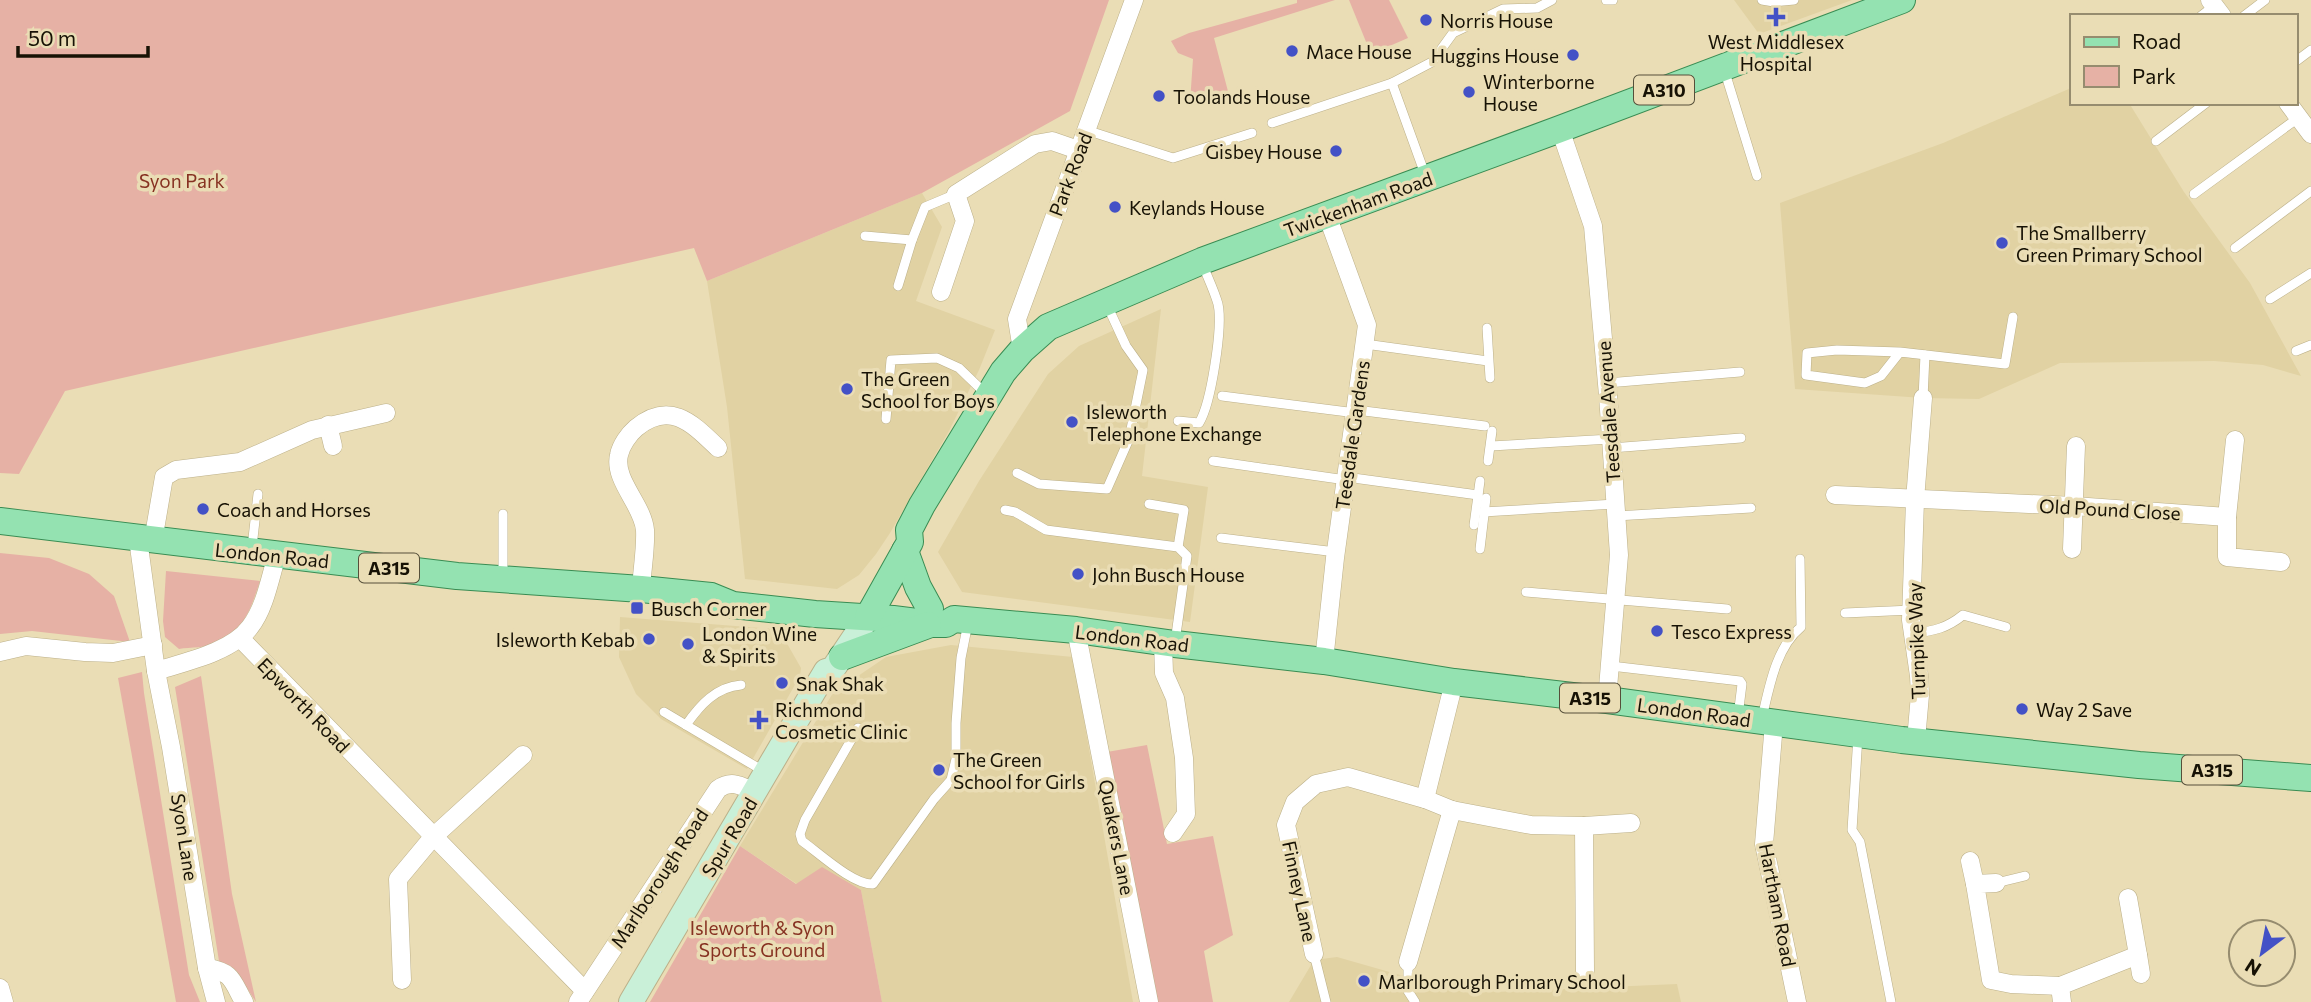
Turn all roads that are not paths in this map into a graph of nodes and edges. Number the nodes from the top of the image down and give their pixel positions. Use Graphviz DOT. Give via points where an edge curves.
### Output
graph roads {
  1 [pos="1134,0"];
  2 [pos="1552,0"];
  3 [pos="1606,0"];
  4 [pos="1613,0"];
  5 [pos="1762,0"];
  6 [pos="1794,0"];
  7 [pos="1902,0"];
  8 [pos="2264,0"];
  9 [pos="2246,14"];
  10 [pos="1724,68"];
  11 [pos="1392,83"];
  12 [pos="2203,105"];
  13 [pos="2293,111"];
  14 [pos="1272,123"];
  15 [pos="1560,129"];
  16 [pos="1086,130"];
  17 [pos="1252,133"];
  18 [pos="2311,134"];
  19 [pos="2156,141"];
  20 [pos="1078,150"];
  21 [pos="1758,176"];
  22 [pos="1426,179"];
  23 [pos="2311,191"];
  24 [pos="956,194"];
  25 [pos="2194,194"];
  26 [pos="1327,215"];
  27 [pos="865,236"];
  28 [pos="912,240"];
  29 [pos="2235,248"];
  30 [pos="1202,261"];
  31 [pos="2311,273"];
  32 [pos="898,286"];
  33 [pos="941,292"];
  34 [pos="2270,299"];
  35 [pos="1105,301"];
  36 [pos="2013,317"];
  37 [pos="1487,328"];
  38 [pos="1365,344"];
  39 [pos="2311,345"];
  40 [pos="1022,350"];
  41 [pos="2296,351"];
  42 [pos="1900,352"];
  43 [pos="1925,355"];
  44 [pos="1488,360"];
  45 [pos="1740,372"];
  46 [pos="1490,378"];
  47 [pos="1606,383"];
  48 [pos="988,396"];
  49 [pos="1222,396"];
  50 [pos="1923,398"];
  51 [pos="1356,411"];
  52 [pos="386,413"];
  53 [pos="886,418"];
  54 [pos="1178,421"];
  55 [pos="328,425"];
  56 [pos="1741,438"];
  57 [pos="2235,440"];
  58 [pos="1611,443"];
  59 [pos="332,446"];
  60 [pos="1491,446"];
  61 [pos="2076,446"];
  62 [pos="718,448"];
  63 [pos="1213,461"];
  64 [pos="1488,461"];
  65 [pos="1017,473"];
  66 [pos="1346,478"];
  67 [pos="1480,481"];
  68 [pos="258,494"];
  69 [pos="1835,495"];
  70 [pos="1482,496"];
  71 [pos="1915,500"];
  72 [pos="1149,504"];
  73 [pos="2074,506"];
  74 [pos="1751,508"];
  75 [pos="1006,510"];
  76 [pos="1616,510"];
  77 [pos="1483,512"];
  78 [pos="503,514"];
  79 [pos="2227,517"];
  80 [pos="0,521"];
  81 [pos="1474,525"];
  82 [pos="1221,538"];
  83 [pos="146,540"];
  84 [pos="907,540"];
  85 [pos="1178,547"];
  86 [pos="1480,549"];
  87 [pos="2072,549"];
  88 [pos="1336,552"];
  89 [pos="264,554"];
  90 [pos="1800,559"];
  91 [pos="2281,562"];
  92 [pos="503,579"];
  93 [pos="641,589"];
  94 [pos="1526,592"];
  95 [pos="1616,598"];
  96 [pos="863,609"];
  97 [pos="1727,609"];
  98 [pos="1912,610"];
  99 [pos="1845,613"];
  100 [pos="946,618"];
  101 [pos="2006,627"];
  102 [pos="1076,631"];
  103 [pos="1914,633"];
  104 [pos="240,638"];
  105 [pos="1169,643"];
  106 [pos="153,645"];
  107 [pos="0,652"];
  108 [pos="1324,661"];
  109 [pos="834,664"];
  110 [pos="1611,666"];
  111 [pos="156,671"];
  112 [pos="1454,682"];
  113 [pos="741,685"];
  114 [pos="1607,700"];
  115 [pos="664,712"];
  116 [pos="1758,720"];
  117 [pos="686,725"];
  118 [pos="858,728"];
  119 [pos="1858,733"];
  120 [pos="1916,740"];
  121 [pos="523,755"];
  122 [pos="2311,778"];
  123 [pos="761,783"];
  124 [pos="1425,799"];
  125 [pos="1452,810"];
  126 [pos="1631,823"];
  127 [pos="1584,826"];
  128 [pos="1173,833"];
  129 [pos="433,837"];
  130 [pos="1970,861"];
  131 [pos="2025,876"];
  132 [pos="1996,883"];
  133 [pos="1975,884"];
  134 [pos="2129,898"];
  135 [pos="1314,954"];
  136 [pos="2138,955"];
  137 [pos="1408,962"];
  138 [pos="207,968"];
  139 [pos="1585,971"];
  140 [pos="2141,974"];
  141 [pos="402,980"];
  142 [pos="2061,994"];
  143 [pos="581,996"];
  144 [pos="216,1002"];
  145 [pos="244,1002"];
  146 [pos="631,1002"];
  147 [pos="1149,1002"];
  148 [pos="1326,1002"];
  149 [pos="1415,1002"];
  150 [pos="1797,1002"];
  151 [pos="1891,1002"];
  1 -- 16 [label="street, Park Road"];
  2 -- 11 [label="lane" via="1537,8 1503,9 1453,33 1432,62"];
  3 -- 4 [label="lane"];
  5 -- 6 [label="lane"];
  7 -- 10 [label="main road, Twickenham Road / A310"];
  8 -- 9 [label="lane"];
  10 -- 15 [label="main road, Twickenham Road / A310"];
  10 -- 21 [label="lane"];
  11 -- 14 [label="lane"];
  11 -- 22 [label="lane"];
  12 -- 19 [label="lane"];
  13 -- 18 [label="street"];
  13 -- 25 [label="lane"];
  15 -- 22 [label="main road, Twickenham Road / A310"];
  15 -- 47 [label="street, Teesdale Avenue" via="1593,226"];
  16 -- 17 [label="lane" via="1173,158"];
  16 -- 20 [label="street, Park Road"];
  20 -- 24 [label="street" via="1052,141 1035,144"];
  20 -- 40 [label="street, Park Road" via="1017,319"];
  22 -- 26 [label="main road, Twickenham Road / A310"];
  23 -- 29 [label="lane"];
  24 -- 28 [label="lane" via="925,207"];
  24 -- 33 [label="street" via="965,221"];
  26 -- 30 [label="main road, Twickenham Road / A310"];
  26 -- 38 [label="street, Teesdale Gardens" via="1367,326"];
  27 -- 28 [label="lane"];
  28 -- 32 [label="lane"];
  30 -- 35 [label="main road, Twickenham Road / A310"];
  30 -- 54 [label="lane" via="1219,314 1211,385 1199,424"];
  31 -- 34 [label="lane"];
  35 -- 40 [label="main road, Twickenham Road / A310" via="1048,327"];
  35 -- 65 [label="lane" via="1143,370 1129,439 1107,489 1039,484"];
  36 -- 43 [label="lane" via="2005,364"];
  37 -- 44 [label="lane"];
  38 -- 44 [label="lane"];
  38 -- 51 [label="street, Teesdale Gardens"];
  39 -- 41 [label="lane"];
  40 -- 48 [label="main road, Twickenham Road / A310"];
  42 -- 42 [label="lane" via="1881,376 1865,383 1806,375 1807,353"];
  42 -- 43 [label="lane"];
  43 -- 50 [label="lane"];
  44 -- 46 [label="lane"];
  45 -- 47 [label="lane"];
  47 -- 58 [label="street, Teesdale Avenue"];
  48 -- 53 [label="lane" via="959,369 937,358 891,360"];
  48 -- 84 [label="main road, Twickenham Road / A310"];
  49 -- 51 [label="lane"];
  50 -- 71 [label="street, Turnpike Way"];
  51 -- 60 [label="lane" via="1488,428"];
  51 -- 66 [label="street, Teesdale Gardens"];
  52 -- 55 [label="street"];
  55 -- 59 [label="street"];
  55 -- 83 [label="street, Syon Lane" via="240,462 176,470 164,477"];
  56 -- 58 [label="lane"];
  57 -- 79 [label="street"];
  58 -- 60 [label="lane"];
  58 -- 76 [label="street, Teesdale Avenue"];
  60 -- 64 [label="lane"];
  61 -- 73 [label="street"];
  62 -- 93 [label="street" via="695,426 671,414 648,418 629,433 618,455 622,479 645,529"];
  63 -- 66 [label="lane"];
  66 -- 70 [label="lane"];
  66 -- 88 [label="street, Teesdale Gardens"];
  67 -- 70 [label="lane"];
  68 -- 89 [label="lane"];
  69 -- 71 [label="street"];
  70 -- 77 [label="lane"];
  70 -- 81 [label="lane"];
  71 -- 73 [label="street, Old Pound Close"];
  71 -- 98 [label="street, Turnpike Way"];
  72 -- 85 [label="lane" via="1184,510"];
  73 -- 79 [label="street, Old Pound Close"];
  73 -- 87 [label="street"];
  74 -- 76 [label="lane"];
  75 -- 85 [label="lane" via="1046,530"];
  76 -- 77 [label="lane"];
  76 -- 95 [label="street, Teesdale Avenue"];
  77 -- 86 [label="lane"];
  78 -- 92 [label="lane"];
  79 -- 91 [label="street" via="2227,557"];
  80 -- 83 [label="main road, London Road / A315"];
  82 -- 88 [label="lane"];
  83 -- 89 [label="main road, London Road / A315"];
  83 -- 106 [label="street, Syon Lane"];
  84 -- 96 [label="main road, Twickenham Road / A310"];
  84 -- 100 [label="main road" via="912,573"];
  85 -- 105 [label="lane" via="1187,556"];
  88 -- 108 [label="street, Teesdale Gardens"];
  89 -- 92 [label="main road, London Road / A315"];
  89 -- 104 [label="street" via="259,611"];
  90 -- 116 [label="lane" via="1801,627 1790,636"];
  92 -- 93 [label="main road, London Road / A315"];
  93 -- 96 [label="main road, London Road / A315" via="711,596 733,606"];
  94 -- 95 [label="lane"];
  95 -- 97 [label="lane"];
  95 -- 110 [label="street, Teesdale Avenue"];
  96 -- 100 [label="main road, London Road / A315"];
  96 -- 109 [label="main road, Spur Road"];
  98 -- 99 [label="lane"];
  98 -- 103 [label="street, Turnpike Way"];
  100 -- 102 [label="main road, London Road / A315"];
  100 -- 109 [label="main road"];
  100 -- 118 [label="lane" via="961,658 951,780 873,884 848,874 802,841 800,834"];
  101 -- 103 [label="lane" via="1963,615 1937,631"];
  102 -- 105 [label="main road, London Road / A315"];
  102 -- 147 [label="street, Quakers Lane"];
  103 -- 120 [label="street, Turnpike Way" via="1920,695"];
  104 -- 111 [label="street"];
  104 -- 129 [label="street, Epworth Road"];
  105 -- 108 [label="main road, London Road / A315"];
  105 -- 128 [label="street" via="1164,673 1175,698 1186,814"];
  106 -- 107 [label="street" via="113,653 26,646"];
  106 -- 111 [label="street, Syon Lane"];
  108 -- 112 [label="main road, London Road / A315"];
  109 -- 123 [label="main road, Spur Road"];
  110 -- 114 [label="street, Teesdale Avenue"];
  110 -- 116 [label="lane" via="1740,681"];
  111 -- 138 [label="street, Syon Lane"];
  112 -- 114 [label="main road, London Road / A315"];
  112 -- 124 [label="street"];
  113 -- 117 [label="lane" via="729,686 700,705"];
  114 -- 116 [label="main road, London Road / A315"];
  115 -- 117 [label="lane"];
  116 -- 119 [label="main road, London Road / A315"];
  116 -- 150 [label="street, Hartham Road" via="1764,844"];
  117 -- 123 [label="lane"];
  119 -- 120 [label="main road, London Road / A315"];
  119 -- 151 [label="lane" via="1852,830 1860,842"];
  120 -- 122 [label="main road, London Road / A315" via="2139,765"];
  121 -- 129 [label="street"];
  123 -- 143 [label="street, Marlborough Road" via="726,783 718,789"];
  123 -- 146 [label="main road, Spur Road"];
  124 -- 125 [label="street, Finney Lane"];
  124 -- 135 [label="street, Finney Lane" via="1348,777 1316,784 1295,802 1286,825"];
  125 -- 127 [label="street, Finney Lane" via="1531,825"];
  125 -- 137 [label="street"];
  126 -- 127 [label="street, Finney Lane"];
  127 -- 139 [label="street"];
  129 -- 141 [label="street" via="398,879"];
  129 -- 143 [label="street, Epworth Road"];
  130 -- 133 [label="street"];
  131 -- 132 [label="lane"];
  132 -- 133 [label="street"];
  133 -- 142 [label="street" via="1991,980"];
  134 -- 136 [label="street"];
  135 -- 148 [label="lane"];
  136 -- 140 [label="street"];
  136 -- 142 [label="street"];
  137 -- 149 [label="lane" via="1408,991"];
  138 -- 144 [label="street, Syon Lane"];
  138 -- 145 [label="street" via="229,975"];
}
